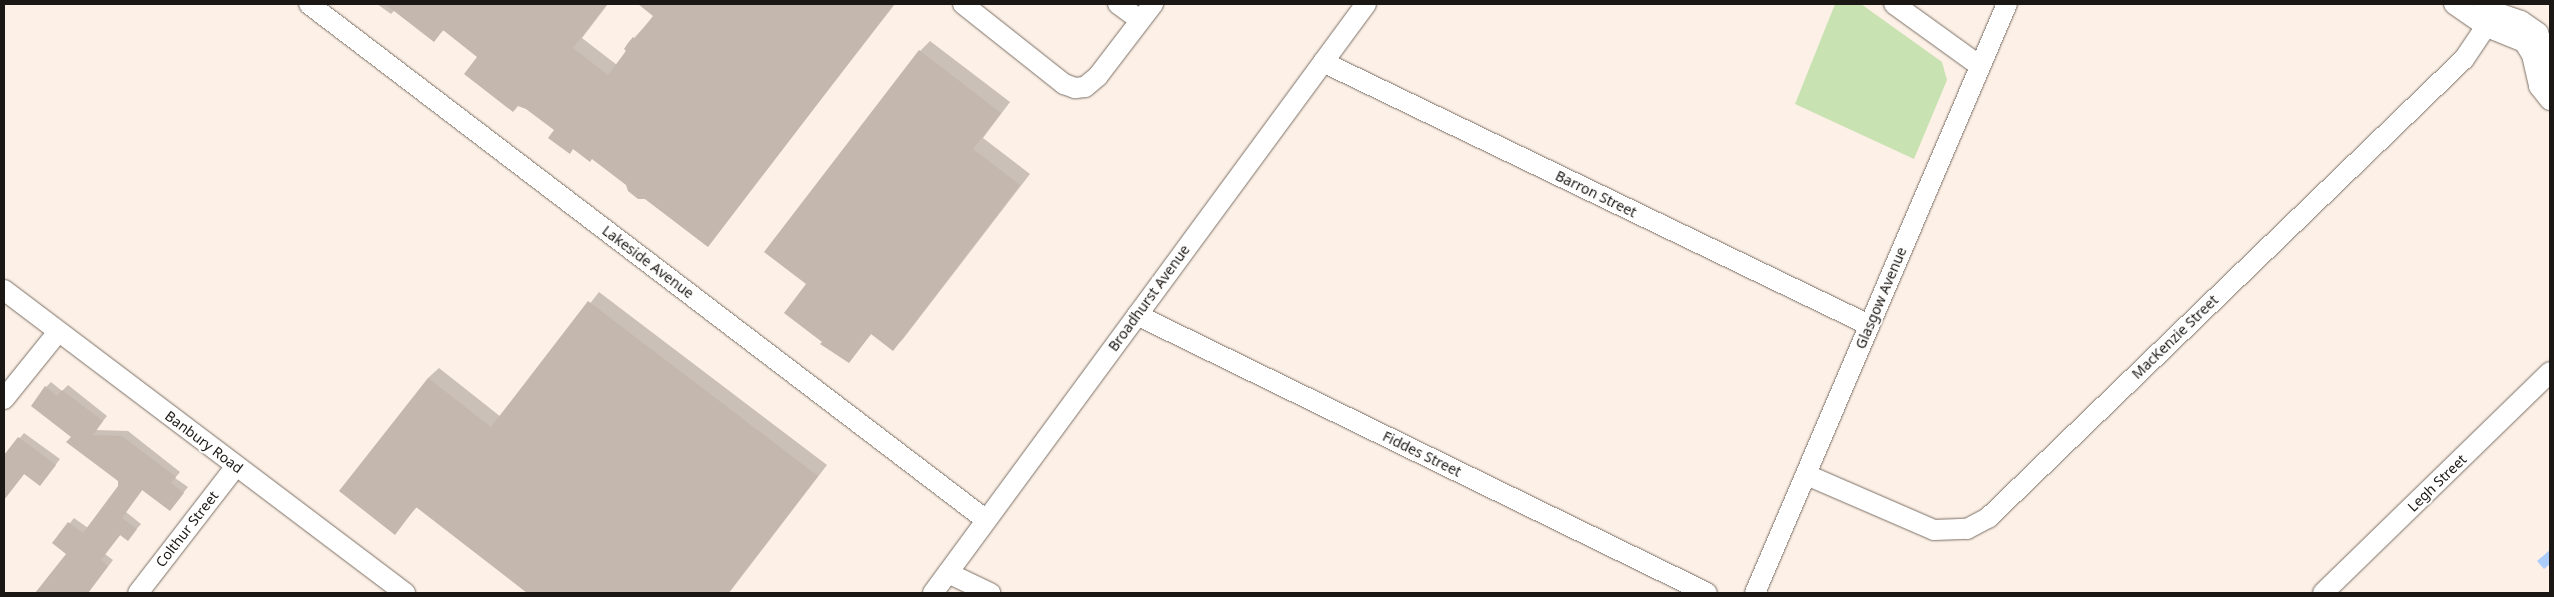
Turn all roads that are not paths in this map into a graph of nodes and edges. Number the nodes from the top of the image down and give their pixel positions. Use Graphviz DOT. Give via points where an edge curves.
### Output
graph roads {
  1 [pos="309,4"];
  2 [pos="964,4"];
  3 [pos="1118,4"];
  4 [pos="1153,4"];
  5 [pos="1366,4"];
  6 [pos="1894,4"];
  7 [pos="2007,4"];
  8 [pos="2454,4"];
  9 [pos="2474,4"];
  10 [pos="1140,20"];
  11 [pos="2491,20"];
  12 [pos="2540,41"];
  13 [pos="1323,62"];
  14 [pos="1980,66"];
  15 [pos="2550,91"];
  16 [pos="2550,100"];
  17 [pos="4,290"];
  18 [pos="1137,315"];
  19 [pos="1869,325"];
  20 [pos="58,332"];
  21 [pos="2550,372"];
  22 [pos="4,399"];
  23 [pos="236,466"];
  24 [pos="1807,475"];
  25 [pos="986,520"];
  26 [pos="948,573"];
  27 [pos="138,593"];
  28 [pos="405,593"];
  29 [pos="933,593"];
  30 [pos="990,593"];
  31 [pos="1707,593"];
  32 [pos="1755,593"];
  33 [pos="2323,593"];
  1 -- 25 [label="street, Lakeside Avenue"];
  2 -- 10 [label="street" via="1064,84 1075,88 1085,87 1098,76"];
  3 -- 10 [label="street"];
  4 -- 10 [label="street"];
  5 -- 13 [label="street, Broadhurst Avenue"];
  6 -- 14 [label="street"];
  7 -- 14 [label="street, Glasgow Avenue"];
  8 -- 11 [label="street"];
  9 -- 11 [label="street"];
  11 -- 12 [label="street" via="2531,26"];
  11 -- 24 [label="street, MacKenzie Street" via="2464,59 1988,518 1967,529 1934,530"];
  12 -- 15 [label="street"];
  12 -- 16 [label="street" via="2539,86"];
  13 -- 18 [label="street, Broadhurst Avenue"];
  13 -- 19 [label="street, Barron Street"];
  14 -- 19 [label="street, Glasgow Avenue"];
  17 -- 20 [label="street, Banbury Road"];
  18 -- 25 [label="street, Broadhurst Avenue"];
  18 -- 31 [label="street, Fiddes Street"];
  19 -- 24 [label="street, Glasgow Avenue"];
  20 -- 22 [label="street"];
  20 -- 23 [label="street, Banbury Road"];
  21 -- 33 [label="street, Legh Street"];
  23 -- 27 [label="street, Colthur Street"];
  23 -- 28 [label="street, Banbury Road"];
  24 -- 32 [label="street, Glasgow Avenue"];
  25 -- 26 [label="street, Broadhurst Avenue"];
  26 -- 29 [label="street, Broadhurst Avenue"];
  26 -- 30 [label="street"];
}
